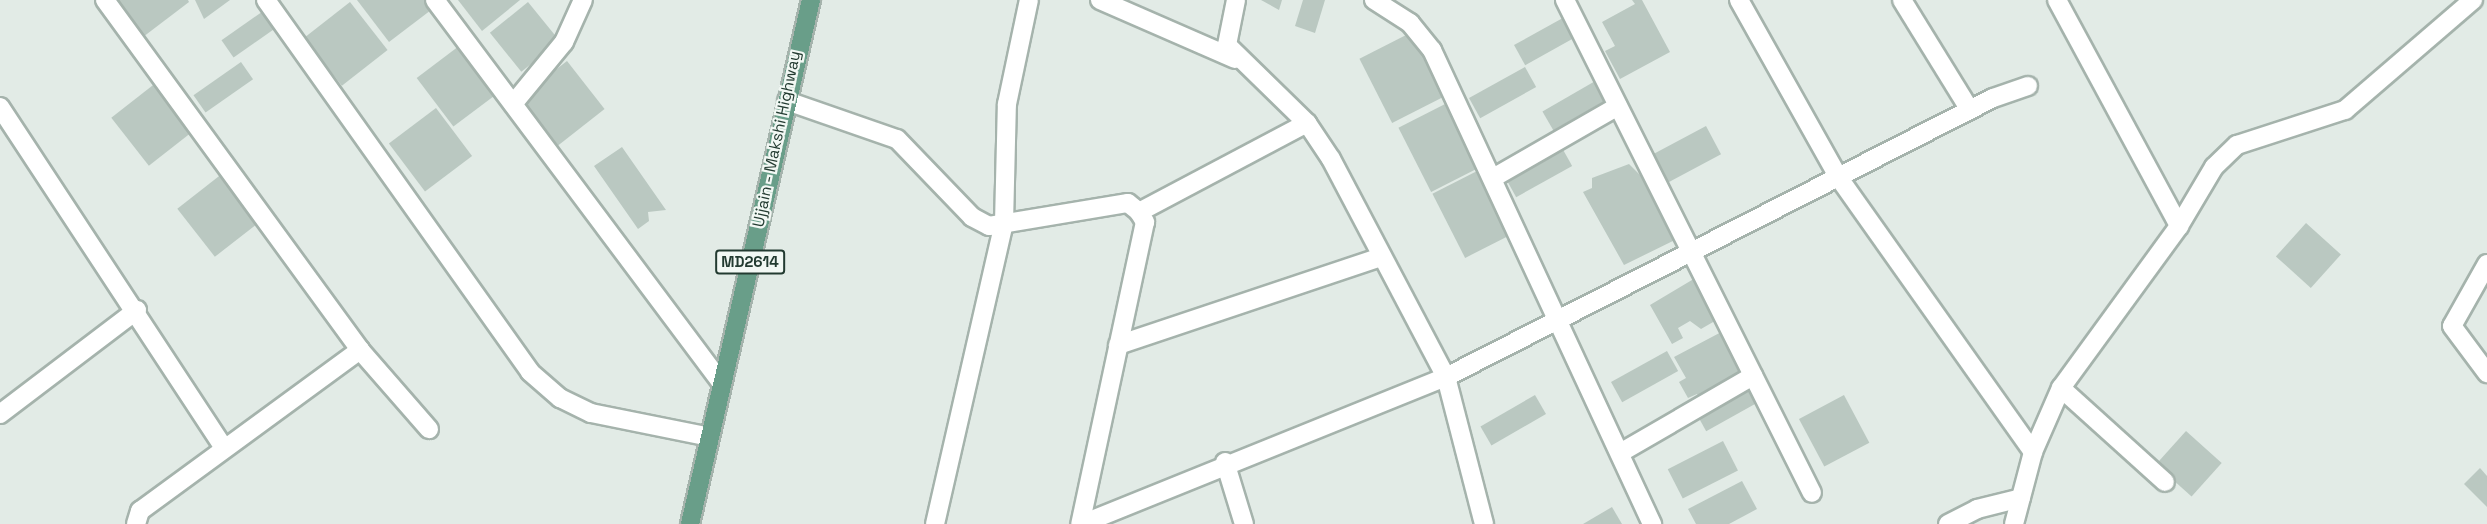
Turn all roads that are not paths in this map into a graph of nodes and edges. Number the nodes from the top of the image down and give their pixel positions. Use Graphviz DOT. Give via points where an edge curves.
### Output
graph roads {
  1 [pos="105,0"];
  2 [pos="266,0"];
  3 [pos="435,0"];
  4 [pos="583,0"];
  5 [pos="811,0"];
  6 [pos="1029,0"];
  7 [pos="1100,0"];
  8 [pos="1236,0"];
  9 [pos="1374,0"];
  10 [pos="1565,0"];
  11 [pos="1739,0"];
  12 [pos="1902,0"];
  13 [pos="2057,0"];
  14 [pos="2473,0"];
  15 [pos="1235,58"];
  16 [pos="2028,86"];
  17 [pos="787,101"];
  18 [pos="513,104"];
  19 [pos="1618,106"];
  20 [pos="0,107"];
  21 [pos="1970,110"];
  22 [pos="1307,123"];
  23 [pos="1493,178"];
  24 [pos="1839,178"];
  25 [pos="1139,212"];
  26 [pos="1004,223"];
  27 [pos="2179,226"];
  28 [pos="1693,253"];
  29 [pos="1381,257"];
  30 [pos="2487,264"];
  31 [pos="137,310"];
  32 [pos="1561,321"];
  33 [pos="1118,345"];
  34 [pos="360,350"];
  35 [pos="2487,374"];
  36 [pos="1753,376"];
  37 [pos="1446,377"];
  38 [pos="722,384"];
  39 [pos="2061,388"];
  40 [pos="0,414"];
  41 [pos="429,429"];
  42 [pos="710,437"];
  43 [pos="223,447"];
  44 [pos="2033,452"];
  45 [pos="1620,453"];
  46 [pos="1225,462"];
  47 [pos="2165,482"];
  48 [pos="1812,493"];
  49 [pos="2021,498"];
  50 [pos="1953,520"];
  51 [pos="136,524"];
  52 [pos="690,524"];
  53 [pos="935,524"];
  54 [pos="1081,524"];
  55 [pos="1244,524"];
  56 [pos="1483,524"];
  57 [pos="1652,524"];
  58 [pos="2014,524"];
  1 -- 34 [label="street"];
  2 -- 42 [label="street" via="530,372 560,398 591,413"];
  3 -- 18 [label="street"];
  4 -- 18 [label="street" via="564,42"];
  5 -- 17 [label="main road, Ujjain - Makshi Highway / MD2614"];
  6 -- 26 [label="street" via="1007,104"];
  7 -- 15 [label="street"];
  8 -- 15 [label="street" via="1227,45"];
  9 -- 23 [label="street" via="1410,23 1432,50"];
  10 -- 19 [label="street"];
  11 -- 24 [label="street"];
  12 -- 21 [label="street"];
  13 -- 27 [label="street"];
  14 -- 27 [label="street" via="2345,110 2237,145 2214,167"];
  15 -- 22 [label="street"];
  16 -- 21 [label="street"];
  17 -- 26 [label="street" via="897,140 972,217 989,226"];
  17 -- 38 [label="main road, Ujjain - Makshi Highway / MD2614"];
  18 -- 38 [label="street"];
  19 -- 23 [label="street"];
  19 -- 28 [label="street"];
  20 -- 31 [label="street"];
  21 -- 24 [label="street"];
  22 -- 25 [label="street"];
  22 -- 29 [label="street"];
  23 -- 32 [label="street"];
  24 -- 28 [label="street"];
  24 -- 44 [label="street"];
  25 -- 26 [label="street" via="1128,203"];
  25 -- 33 [label="street" via="1145,222"];
  26 -- 53 [label="street"];
  27 -- 39 [label="street"];
  28 -- 32 [label="street"];
  28 -- 36 [label="street"];
  29 -- 33 [label="street"];
  29 -- 37 [label="street"];
  30 -- 35 [label="street" via="2452,326"];
  31 -- 40 [label="street"];
  31 -- 43 [label="street"];
  32 -- 37 [label="street"];
  32 -- 45 [label="street"];
  33 -- 54 [label="street"];
  34 -- 41 [label="street"];
  34 -- 43 [label="street"];
  36 -- 45 [label="street"];
  36 -- 48 [label="street"];
  37 -- 46 [label="street"];
  37 -- 56 [label="street"];
  38 -- 42 [label="main road, Ujjain - Makshi Highway / MD2614"];
  39 -- 44 [label="street"];
  39 -- 47 [label="street"];
  42 -- 52 [label="main road, Ujjain - Makshi Highway / MD2614"];
  43 -- 51 [label="street" via="140,511"];
  44 -- 49 [label="street"];
  45 -- 57 [label="street"];
  46 -- 54 [label="street"];
  46 -- 55 [label="street"];
  49 -- 50 [label="street"];
  49 -- 58 [label="street"];
}
